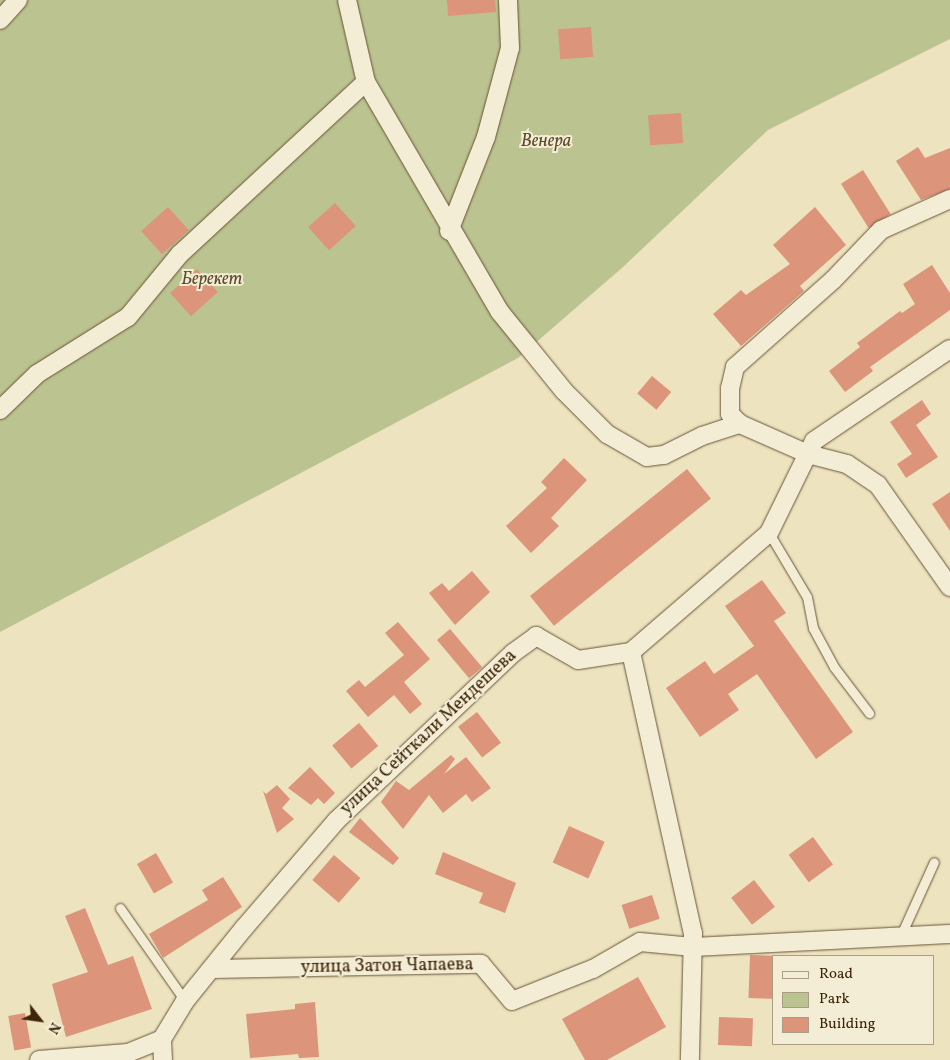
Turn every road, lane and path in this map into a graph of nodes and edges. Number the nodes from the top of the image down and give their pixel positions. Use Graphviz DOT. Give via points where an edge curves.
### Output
graph roads {
  1 [pos="18,0"];
  2 [pos="346,0"];
  3 [pos="508,0"];
  4 [pos="0,20"];
  5 [pos="366,82"];
  6 [pos="950,199"];
  7 [pos="449,231"];
  8 [pos="950,348"];
  9 [pos="0,410"];
  10 [pos="740,424"];
  11 [pos="808,454"];
  12 [pos="769,533"];
  13 [pos="950,587"];
  14 [pos="631,652"];
  15 [pos="869,713"];
  16 [pos="934,862"];
  17 [pos="120,908"];
  18 [pos="950,934"];
  19 [pos="900,937"];
  20 [pos="693,947"];
  21 [pos="213,969"];
  22 [pos="185,1001"];
  23 [pos="162,1039"];
  24 [pos="39,1060"];
  25 [pos="163,1060"];
  26 [pos="690,1060"];
  1 -- 4 [label="street"];
  2 -- 5 [label="street"];
  3 -- 7 [label="street" via="510,48 486,137"];
  5 -- 7 [label="street"];
  5 -- 9 [label="street" via="180,254 128,317 37,374"];
  6 -- 10 [label="street" via="881,230 833,280 735,367 730,414"];
  7 -- 10 [label="street" via="500,312 564,391 607,434 632,451 647,458 664,455 702,436"];
  8 -- 11 [label="street" via="814,442"];
  10 -- 11 [label="street"];
  11 -- 12 [label="street"];
  11 -- 13 [label="street" via="847,464 878,485"];
  12 -- 14 [label="street"];
  12 -- 15 [label="lane" via="807,597 813,628 834,667"];
  14 -- 20 [label="street" via="693,933"];
  14 -- 21 [label="street, улица Сейткали Мендешева" via="578,660 536,636 513,653 336,821"];
  16 -- 19 [label="lane"];
  17 -- 22 [label="lane"];
  18 -- 19 [label="street, улица Затон Чапаева"];
  19 -- 20 [label="street, улица Затон Чапаева"];
  20 -- 21 [label="street, улица Затон Чапаева" via="640,942 593,969 512,1002 481,964"];
  20 -- 26 [label="street"];
  21 -- 22 [label="street, улица Сейткали Мендешева"];
  22 -- 23 [label="street, улица Сейткали Мендешева"];
  23 -- 24 [label="street" via="128,1053"];
  23 -- 25 [label="street"];
}
